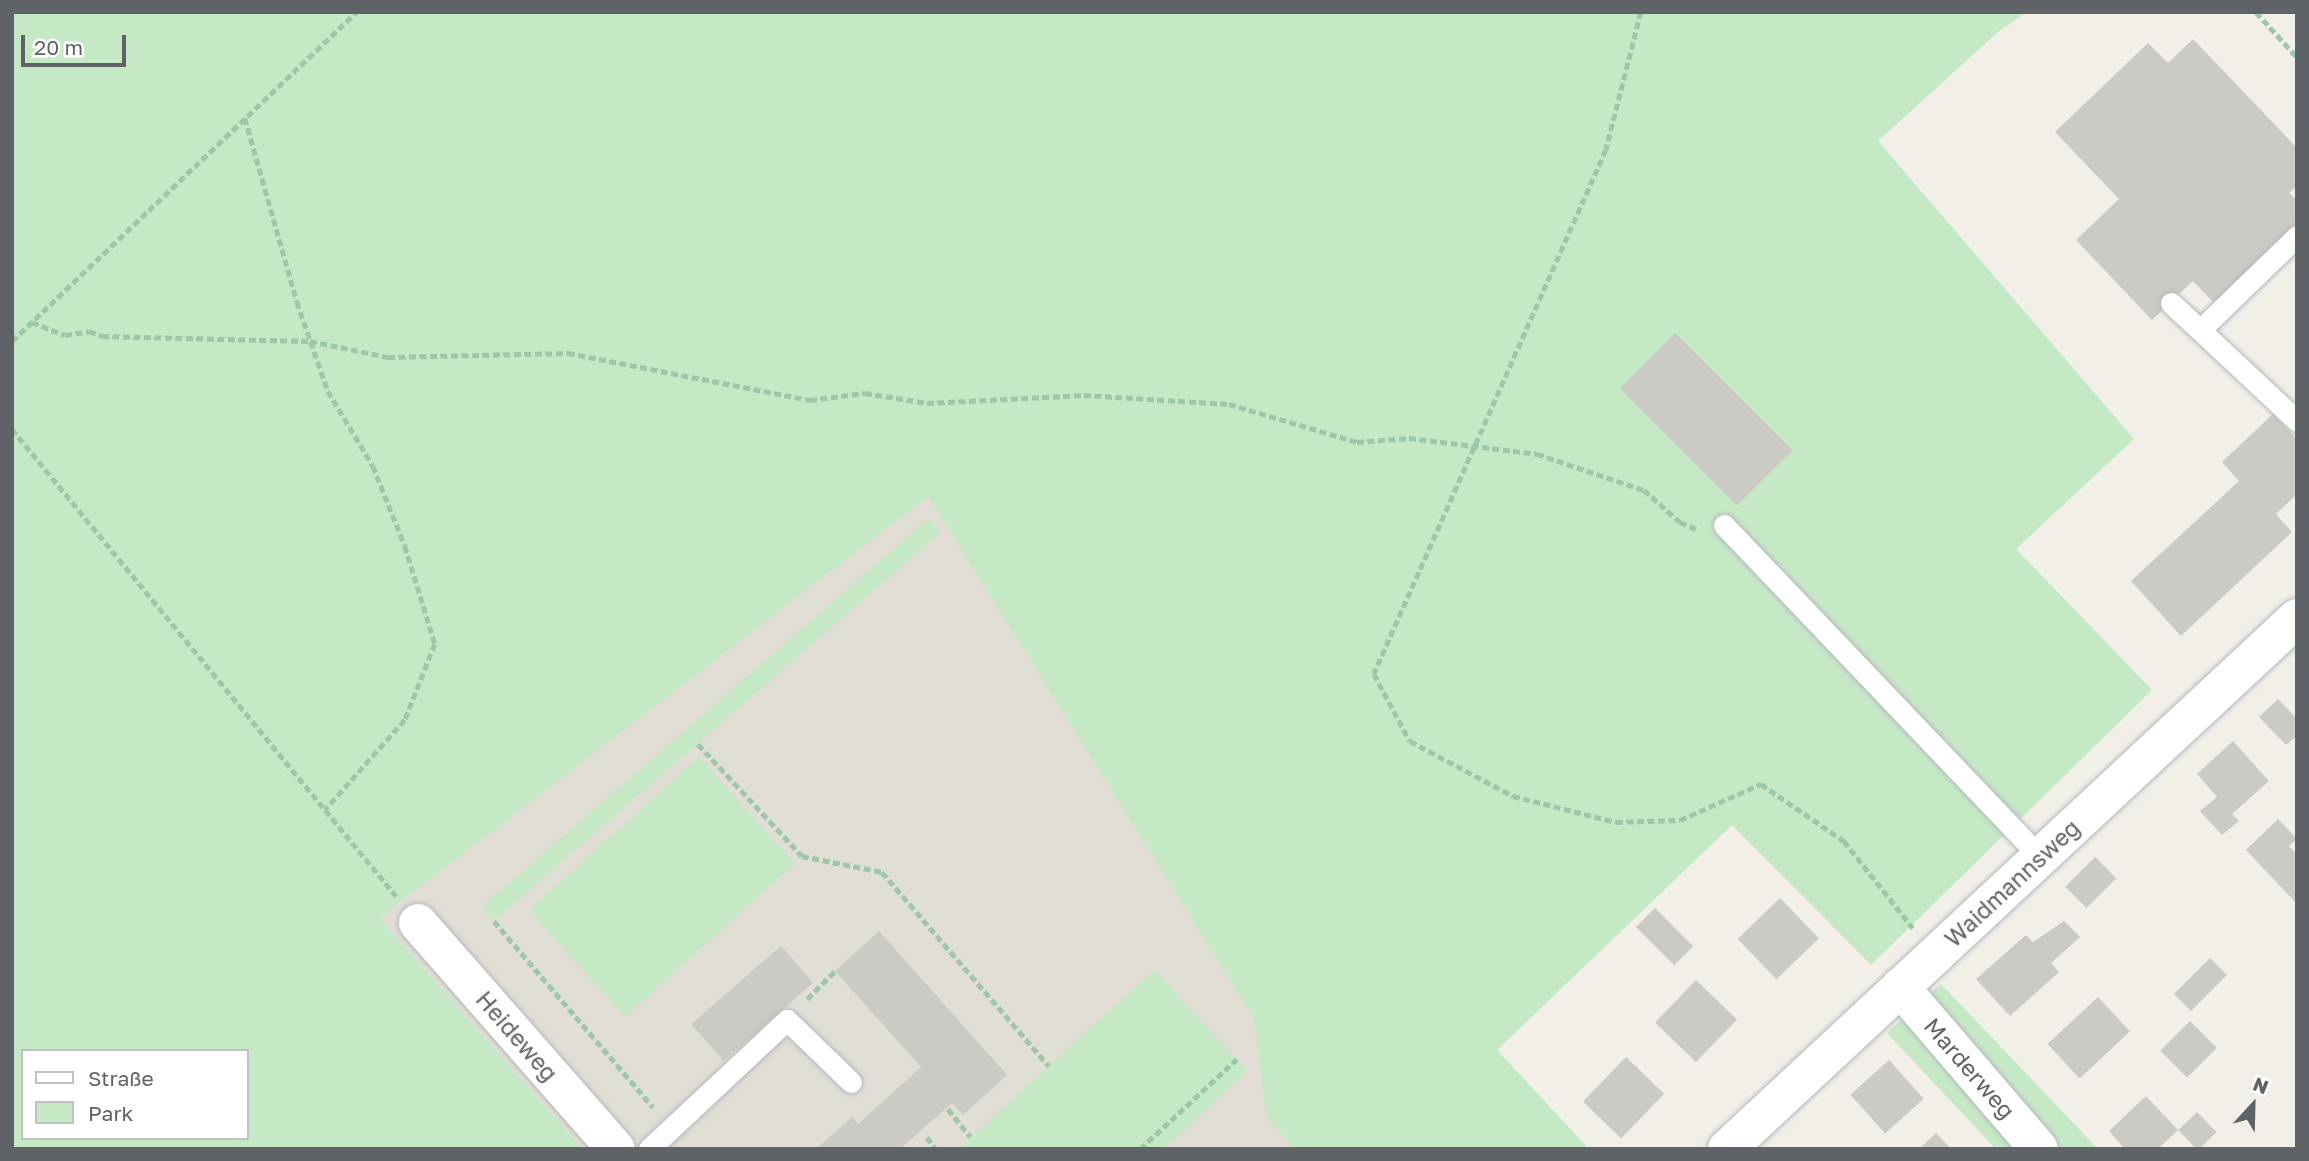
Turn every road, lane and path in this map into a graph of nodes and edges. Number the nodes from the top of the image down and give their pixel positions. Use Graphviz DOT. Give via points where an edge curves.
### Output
graph roads {
  1 [pos="356,12"];
  2 [pos="1641,12"];
  3 [pos="2256,12"];
  4 [pos="2297,57"];
  5 [pos="245,118"];
  6 [pos="2297,236"];
  7 [pos="2171,303"];
  8 [pos="32,322"];
  9 [pos="2200,330"];
  10 [pos="12,341"];
  11 [pos="310,341"];
  12 [pos="2297,421"];
  13 [pos="12,429"];
  14 [pos="1472,448"];
  15 [pos="1724,525"];
  16 [pos="1750,551"];
  17 [pos="2297,618"];
  18 [pos="698,744"];
  19 [pos="325,810"];
  20 [pos="2040,857"];
  21 [pos="494,921"];
  22 [pos="418,923"];
  23 [pos="1935,955"];
  24 [pos="835,971"];
  25 [pos="1900,988"];
  26 [pos="787,1020"];
  27 [pos="1237,1059"];
  28 [pos="1049,1066"];
  29 [pos="851,1082"];
  30 [pos="948,1109"];
  31 [pos="672,1129"];
  32 [pos="927,1138"];
  33 [pos="971,1138"];
  34 [pos="616,1149"];
  35 [pos="649,1149"];
  36 [pos="936,1149"];
  37 [pos="1140,1149"];
  38 [pos="1727,1149"];
  39 [pos="2039,1149"];
  1 -- 5 [label="path"];
  2 -- 14 [label="path" via="1606,150"];
  3 -- 4 [label="path"];
  5 -- 8 [label="path"];
  5 -- 11 [label="path"];
  6 -- 9 [label="lane"];
  7 -- 9 [label="lane"];
  8 -- 10 [label="path"];
  8 -- 11 [label="path" via="65,335 89,331 102,336"];
  9 -- 12 [label="lane"];
  11 -- 14 [label="path" via="388,357 568,353 810,400 865,393 927,402 1084,395 1229,404 1357,442 1398,437"];
  11 -- 19 [label="path" via="328,391 373,466 435,644 405,720"];
  13 -- 19 [label="path"];
  14 -- 16 [label="path" via="1537,454 1644,490 1680,522"];
  14 -- 23 [label="path" via="1374,674 1410,741 1513,796 1616,822 1680,820 1760,784 1844,841"];
  15 -- 16 [label="lane"];
  16 -- 20 [label="lane"];
  17 -- 20 [label="street, Waidmannsweg"];
  18 -- 28 [label="path" via="802,856 882,872"];
  19 -- 22 [label="path"];
  20 -- 23 [label="street, Waidmannsweg"];
  21 -- 31 [label="path"];
  22 -- 34 [label="street, Heideweg"];
  23 -- 25 [label="street, Waidmannsweg"];
  24 -- 26 [label="path"];
  25 -- 38 [label="street, Waidmannsweg"];
  25 -- 39 [label="street, Marderweg"];
  26 -- 29 [label="lane"];
  26 -- 31 [label="lane"];
  27 -- 37 [label="path"];
  30 -- 33 [label="path"];
  31 -- 35 [label="lane"];
  32 -- 36 [label="path"];
}
